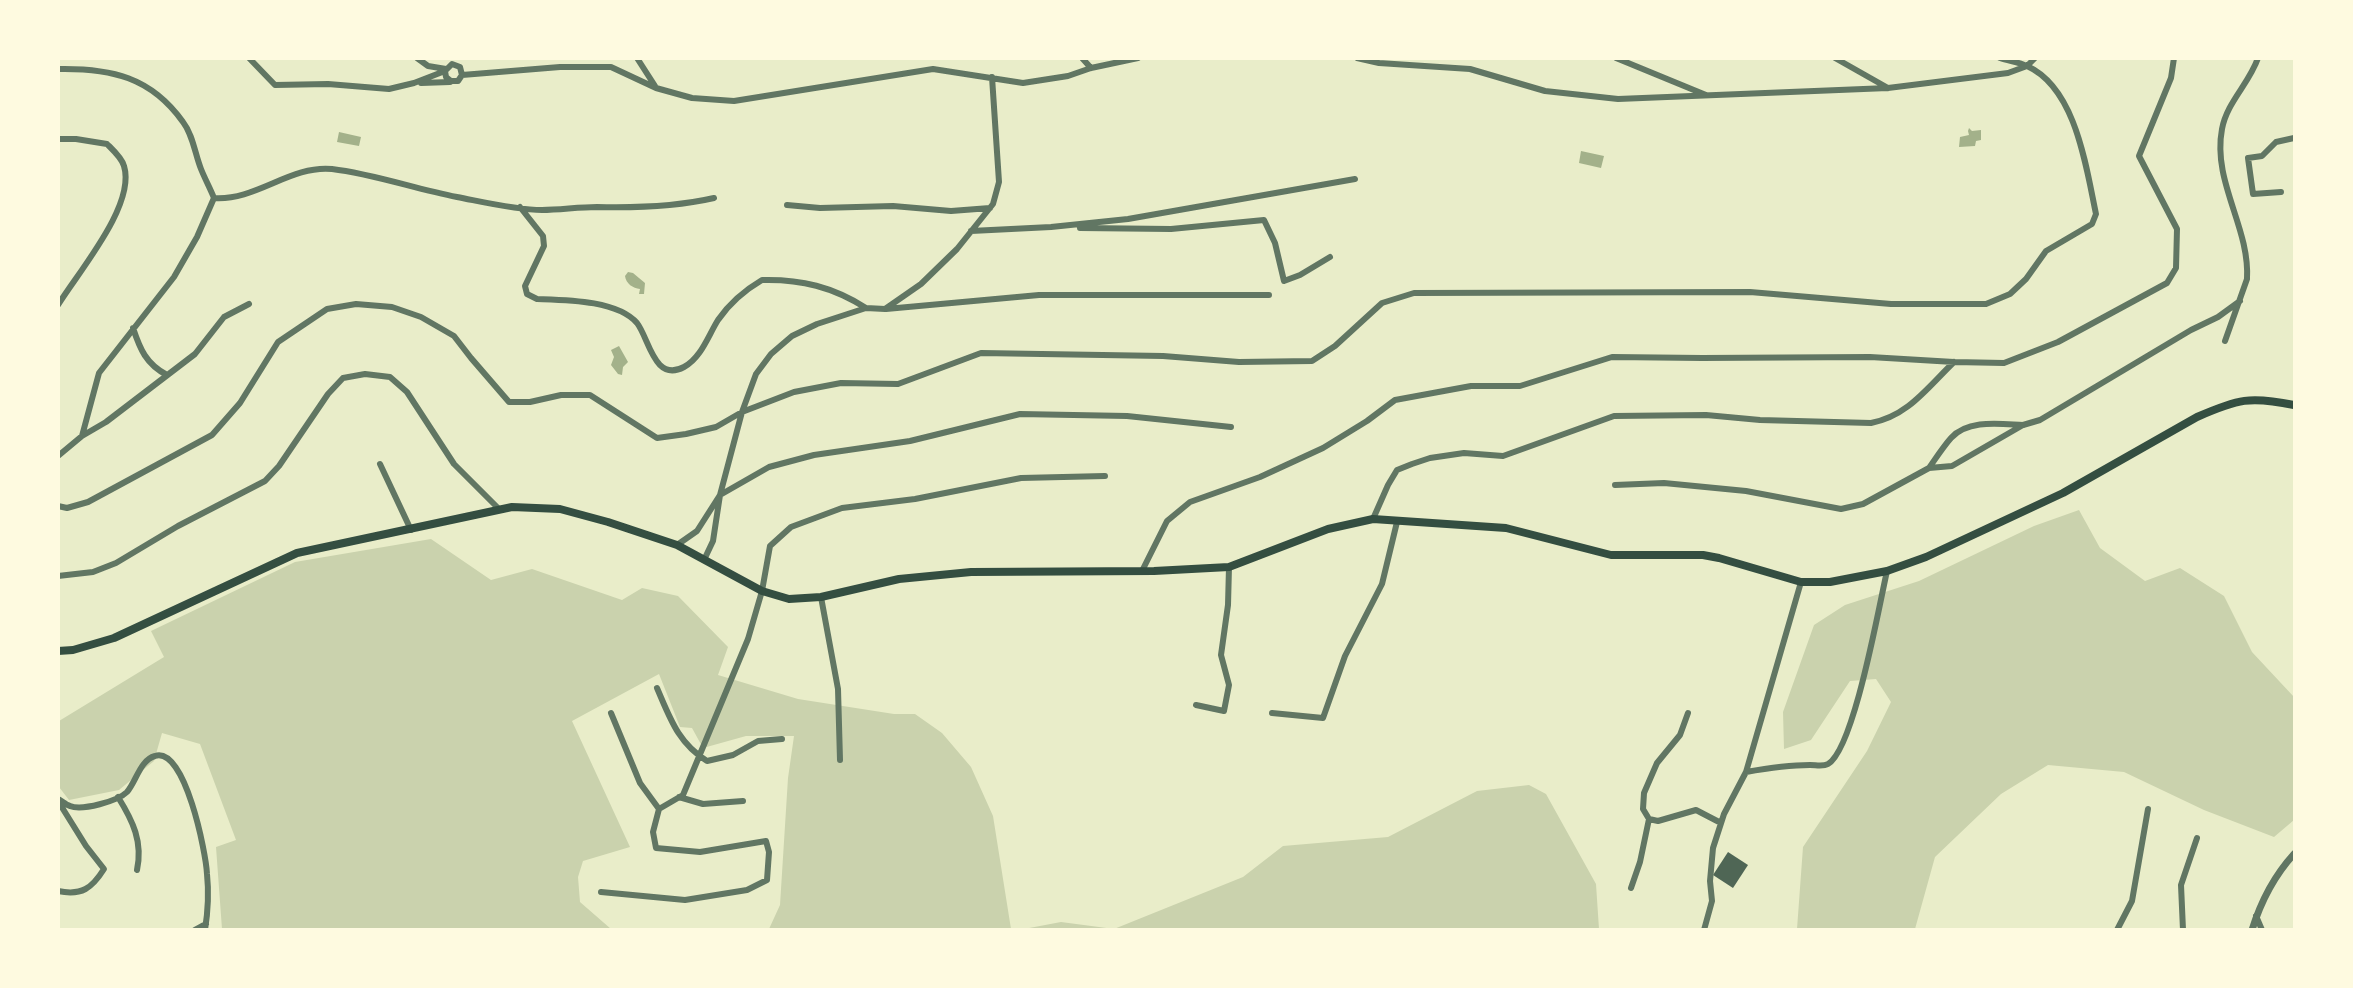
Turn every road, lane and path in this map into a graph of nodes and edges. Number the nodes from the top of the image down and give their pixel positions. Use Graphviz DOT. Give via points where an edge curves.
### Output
graph roads {
  1 [pos="249,58"];
  2 [pos="417,58"];
  3 [pos="637,58"];
  4 [pos="1082,58"];
  5 [pos="1138,58"];
  6 [pos="1357,58"];
  7 [pos="1616,58"];
  8 [pos="1835,58"];
  9 [pos="2000,58"];
  10 [pos="2035,58"];
  11 [pos="2174,58"];
  12 [pos="2258,58"];
  13 [pos="2027,66"];
  14 [pos="1091,68"];
  15 [pos="58,69"];
  16 [pos="445,70"];
  17 [pos="462,75"];
  18 [pos="992,77"];
  19 [pos="451,81"];
  20 [pos="414,83"];
  21 [pos="656,88"];
  22 [pos="1888,88"];
  23 [pos="1709,97"];
  24 [pos="2295,138"];
  25 [pos="58,140"];
  26 [pos="1355,179"];
  27 [pos="2281,192"];
  28 [pos="214,198"];
  29 [pos="714,198"];
  30 [pos="787,205"];
  31 [pos="520,207"];
  32 [pos="990,208"];
  33 [pos="1051,227"];
  34 [pos="971,231"];
  35 [pos="1330,257"];
  36 [pos="1269,295"];
  37 [pos="2240,301"];
  38 [pos="249,304"];
  39 [pos="58,305"];
  40 [pos="866,308"];
  41 [pos="885,309"];
  42 [pos="133,328"];
  43 [pos="2225,341"];
  44 [pos="1954,362"];
  45 [pos="167,375"];
  46 [pos="2295,405"];
  47 [pos="742,412"];
  48 [pos="2023,425"];
  49 [pos="1231,427"];
  50 [pos="82,436"];
  51 [pos="58,456"];
  52 [pos="380,464"];
  53 [pos="1929,468"];
  54 [pos="1105,476"];
  55 [pos="1615,485"];
  56 [pos="720,495"];
  57 [pos="58,506"];
  58 [pos="499,509"];
  59 [pos="1373,519"];
  60 [pos="1397,522"];
  61 [pos="411,530"];
  62 [pos="677,545"];
  63 [pos="704,560"];
  64 [pos="1229,567"];
  65 [pos="1142,571"];
  66 [pos="1887,571"];
  67 [pos="58,576"];
  68 [pos="1801,582"];
  69 [pos="762,591"];
  70 [pos="821,597"];
  71 [pos="58,651"];
  72 [pos="657,688"];
  73 [pos="1196,705"];
  74 [pos="1688,712"];
  75 [pos="611,713"];
  76 [pos="1272,713"];
  77 [pos="783,739"];
  78 [pos="699,756"];
  79 [pos="840,760"];
  80 [pos="1746,772"];
  81 [pos="679,797"];
  82 [pos="118,798"];
  83 [pos="58,800"];
  84 [pos="743,801"];
  85 [pos="659,808"];
  86 [pos="2148,809"];
  87 [pos="1649,819"];
  88 [pos="1721,823"];
  89 [pos="2197,838"];
  90 [pos="2295,854"];
  91 [pos="137,870"];
  92 [pos="1631,888"];
  93 [pos="58,891"];
  94 [pos="601,892"];
  95 [pos="2256,916"];
  96 [pos="205,927"];
  97 [pos="195,930"];
  98 [pos="1704,930"];
  99 [pos="2117,930"];
  100 [pos="2183,930"];
  101 [pos="2252,930"];
  102 [pos="2262,930"];
  1 -- 20 [label="street" via="275,85 389,89"];
  2 -- 16 [label="street" via="428,66"];
  3 -- 21 [label="street"];
  4 -- 14 [label="street"];
  5 -- 14 [label="street"];
  6 -- 23 [label="street" via="1470,69 1545,90 1618,99"];
  7 -- 23 [label="street"];
  8 -- 22 [label="street"];
  9 -- 13 [label="street"];
  10 -- 13 [label="street"];
  11 -- 44 [label="street" via="2171,78 2139,156 2177,229 2176,268 2168,283 2058,342 2004,363"];
  12 -- 37 [label="street" via="2229,107 2220,149 2225,184 2247,255 2247,279"];
  13 -- 22 [label="street" via="2008,73"];
  13 -- 47 [label="street" via="2066,104 2080,140 2096,214 2092,224 2046,251 2010,294 1986,304 1891,304 1750,292 1414,293 1382,303 1335,346 1312,361 981,353 898,384 831,384 794,392"];
  14 -- 18 [label="street" via="1023,83"];
  15 -- 28 [label="street" via="107,71 132,78 152,91 184,123"];
  16 -- 17 [label="street" via="455,64"];
  16 -- 19 [label="street"];
  16 -- 20 [label="street"];
  17 -- 19 [label="street" via="458,81"];
  17 -- 21 [label="street" via="610,67"];
  18 -- 21 [label="street" via="933,69 734,101 692,98"];
  18 -- 32 [label="street" via="999,182"];
  19 -- 20 [label="street"];
  22 -- 23 [label="street"];
  24 -- 27 [label="street" via="2276,142 2262,156 2248,158 2253,195"];
  25 -- 39 [label="street" via="107,144 124,164 127,187 106,234"];
  26 -- 33 [label="street" via="1128,219"];
  28 -- 31 [label="street" via="242,195 299,172 330,169"];
  28 -- 42 [label="street" via="174,277"];
  29 -- 31 [label="street" via="648,208"];
  30 -- 32 [label="street" via="951,211"];
  31 -- 40 [label="street" via="543,236 544,246 525,286 527,294 537,299 610,306 636,323 656,362 673,370 684,368 697,356 730,306 762,280 820,285"];
  32 -- 34 [label="street"];
  33 -- 34 [label="street"];
  33 -- 35 [label="street" via="1171,229 1264,220 1275,243 1284,281"];
  34 -- 41 [label="street" via="921,284"];
  36 -- 41 [label="street" via="1039,295"];
  37 -- 43 [label="street"];
  37 -- 48 [label="street" via="2040,420"];
  38 -- 45 [label="street" via="224,317 195,354"];
  40 -- 41 [label="street"];
  40 -- 47 [label="street" via="792,336 756,374"];
  42 -- 45 [label="street" via="141,352 154,369"];
  42 -- 50 [label="street" via="99,373"];
  44 -- 59 [label="street" via="1904,412 1885,421 1614,416 1503,456 1464,453 1430,458 1397,471"];
  44 -- 65 [label="street" via="1870,357 1612,357 1520,386 1471,386 1395,400 1323,448 1260,477 1190,502 1167,521"];
  45 -- 50 [label="street"];
  46 -- 66 [label="main road" via="2247,399 2218,407 2063,493 1926,557"];
  47 -- 56 [label="street"];
  47 -- 57 [label="street" via="716,427 657,438 590,395 509,402 454,336 421,317 392,307 356,304 327,309 278,342 240,403 212,435 88,502 67,508"];
  48 -- 53 [label="street" via="1952,465"];
  48 -- 53 [label="street" via="1969,426 1953,436"];
  49 -- 56 [label="street" via="1127,416 1020,414 932,436 814,455 769,467"];
  50 -- 51 [label="street"];
  52 -- 61 [label="street"];
  53 -- 55 [label="street" via="1863,504 1841,509 1734,490 1664,483"];
  54 -- 69 [label="street" via="1021,478 915,499 842,508 791,527 770,546"];
  56 -- 62 [label="street" via="697,531"];
  56 -- 63 [label="street" via="713,541"];
  58 -- 61 [label="main road"];
  58 -- 62 [label="main road" via="560,509"];
  58 -- 67 [label="street" via="454,464 407,392 390,377 365,374 343,378 327,394 265,481 116,563 93,572"];
  59 -- 60 [label="main road"];
  59 -- 64 [label="main road" via="1328,529"];
  60 -- 68 [label="main road" via="1506,528 1611,555 1711,556"];
  60 -- 76 [label="street" via="1382,584 1345,656 1323,718"];
  61 -- 71 [label="main road" via="297,553 114,638"];
  62 -- 63 [label="main road"];
  63 -- 69 [label="main road"];
  64 -- 65 [label="main road"];
  64 -- 73 [label="street" via="1221,655 1229,685 1224,711"];
  65 -- 70 [label="main road" via="936,574"];
  66 -- 68 [label="main road" via="1830,582"];
  66 -- 80 [label="street" via="1853,721 1836,758 1826,765 1782,765"];
  68 -- 80 [label="street"];
  69 -- 70 [label="main road" via="789,599"];
  69 -- 78 [label="street" via="748,639"];
  70 -- 79 [label="street" via="838,689"];
  72 -- 78 [label="street" via="687,747"];
  74 -- 87 [label="street" via="1680,735 1657,763 1644,793 1643,809"];
  75 -- 85 [label="street" via="640,783"];
  77 -- 78 [label="street" via="758,741 733,755 707,761"];
  78 -- 81 [label="street"];
  80 -- 88 [label="street"];
  81 -- 84 [label="street" via="703,804"];
  81 -- 85 [label="street"];
  82 -- 83 [label="street" via="72,808"];
  82 -- 91 [label="street" via="136,831"];
  82 -- 96 [label="street" via="154,756 174,762 190,796 201,837 207,873"];
  83 -- 93 [label="street" via="104,869 84,891"];
  85 -- 94 [label="street" via="653,832 656,848 700,852 766,841 770,852 767,880 747,890 685,900"];
  86 -- 99 [label="street" via="2132,901"];
  87 -- 88 [label="street" via="1658,821 1696,810"];
  87 -- 92 [label="street"];
  88 -- 98 [label="street" via="1713,848 1712,901"];
  89 -- 100 [label="street" via="2181,885"];
  90 -- 95 [label="street" via="2279,870"];
  95 -- 101 [label="street"];
  95 -- 102 [label="street"];
  96 -- 97 [label="street"];
}
